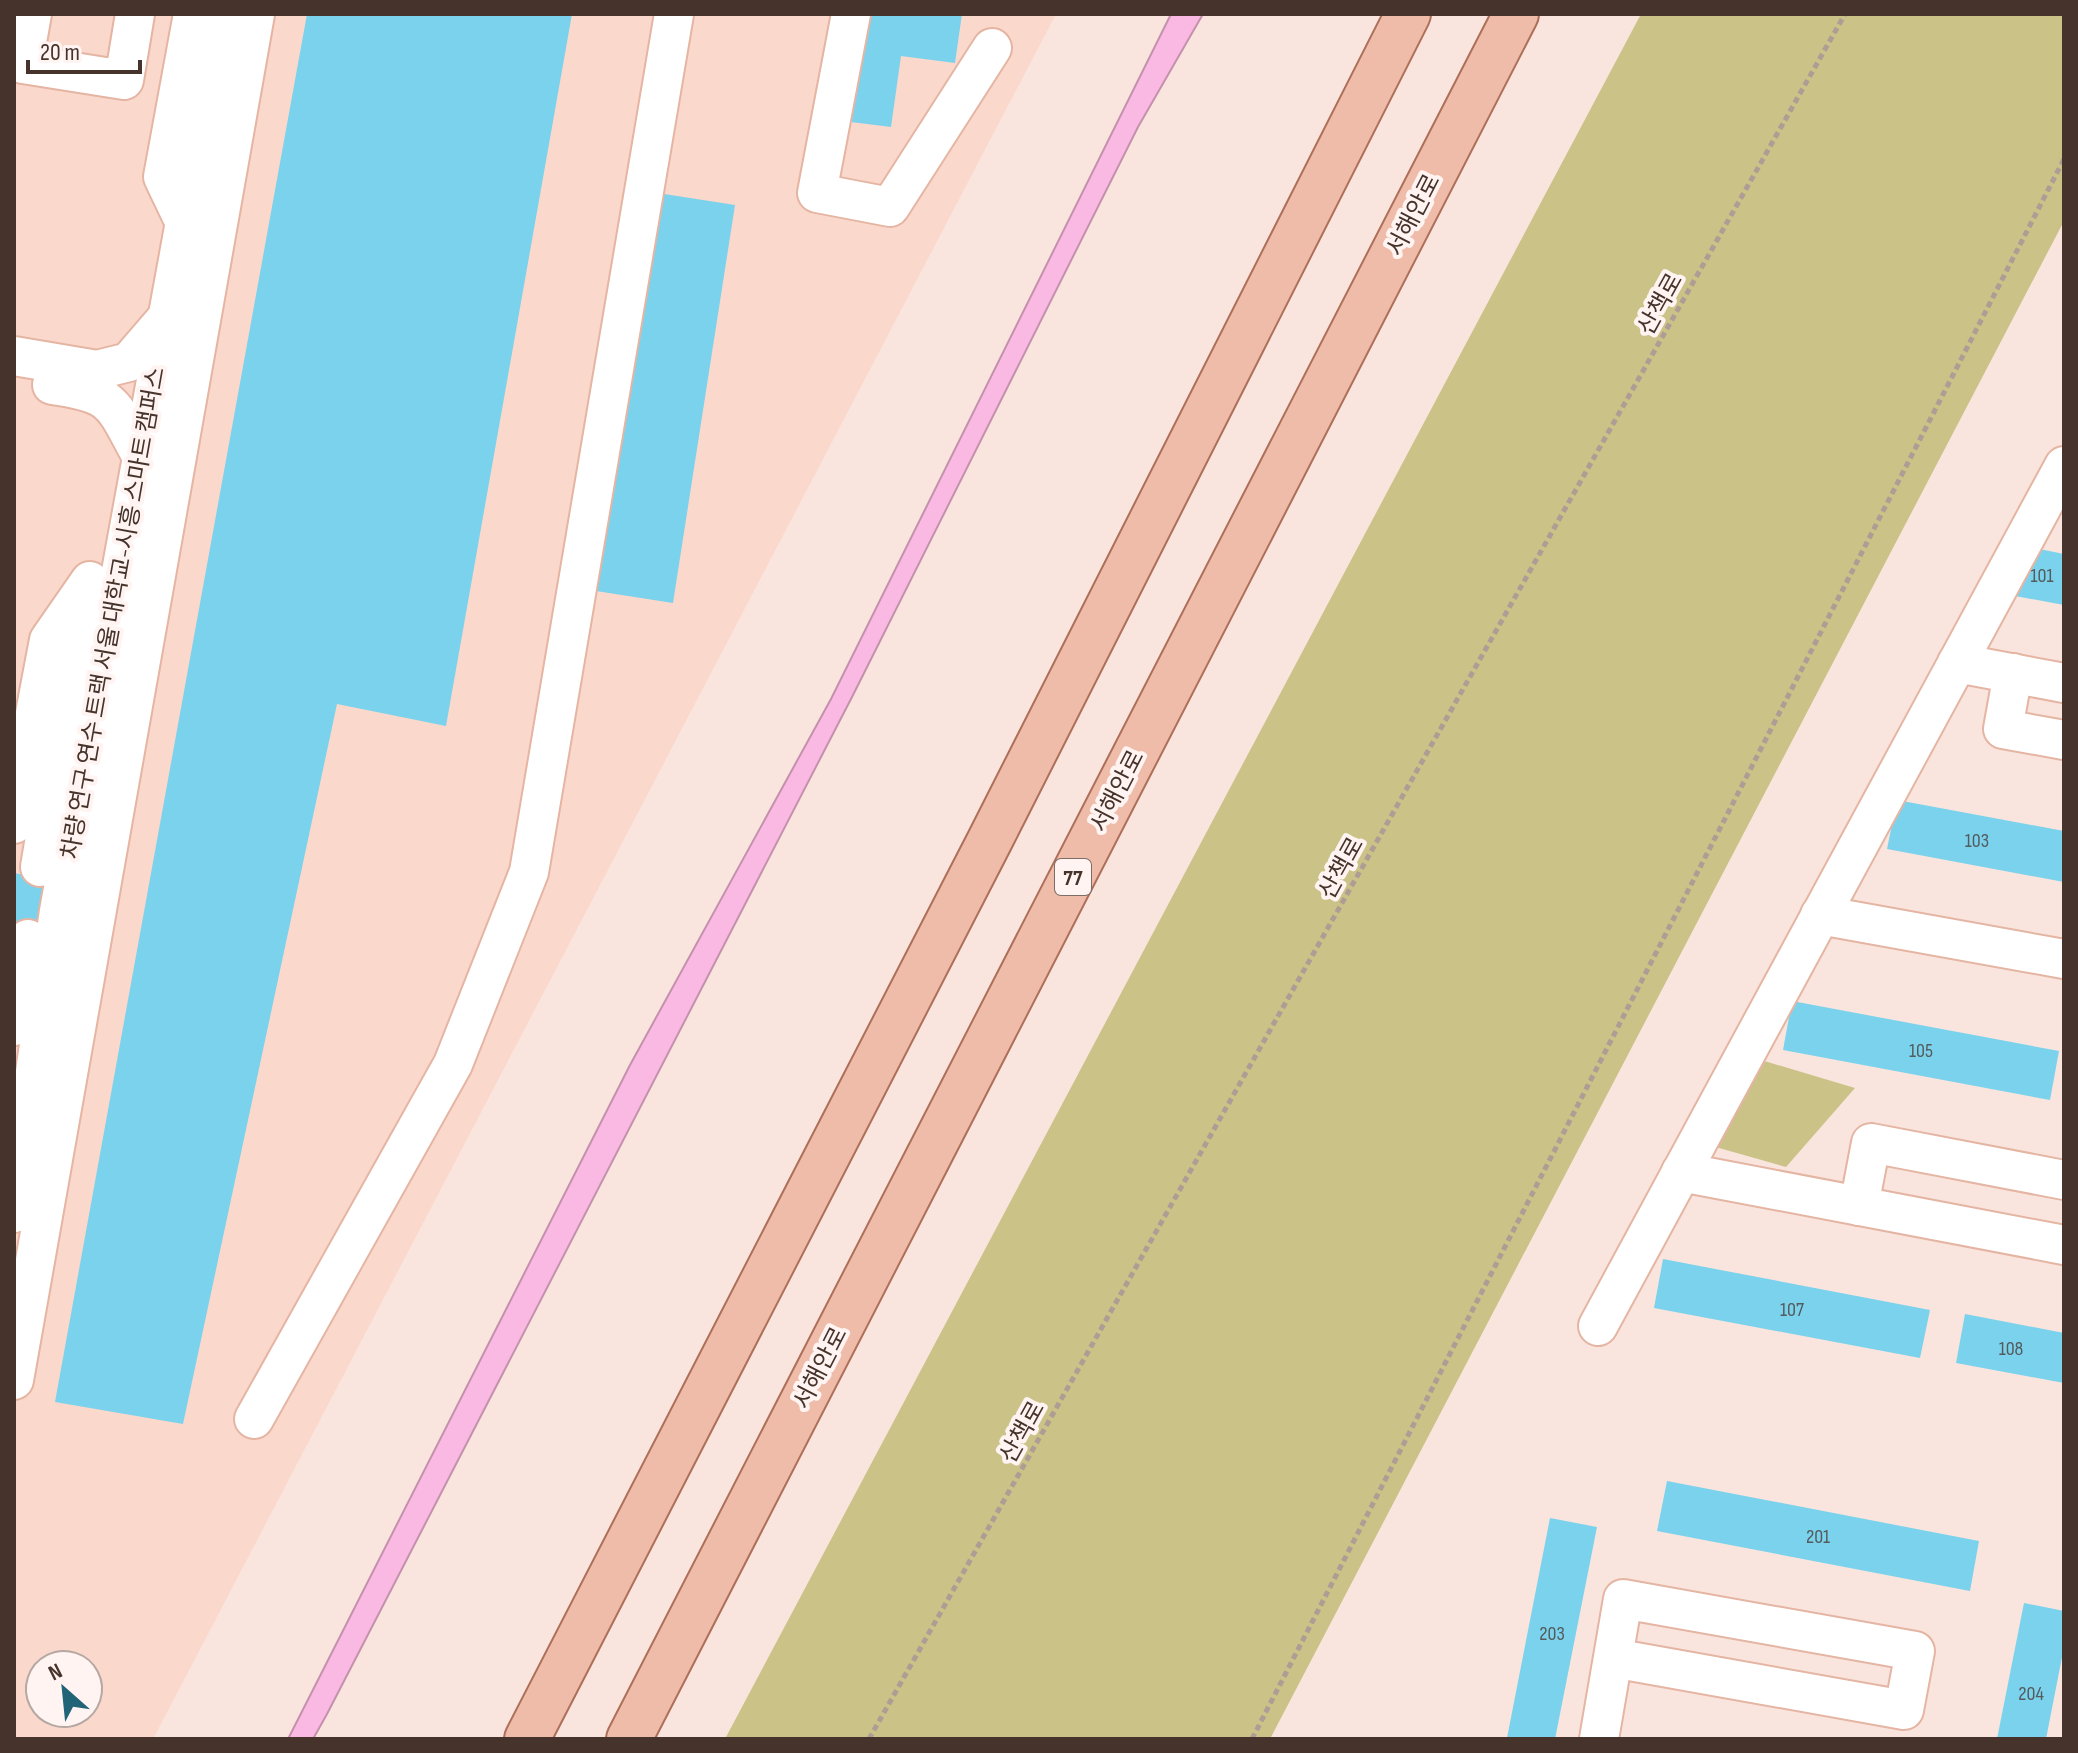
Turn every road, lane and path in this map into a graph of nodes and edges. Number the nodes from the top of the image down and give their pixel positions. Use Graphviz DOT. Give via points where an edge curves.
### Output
graph roads {
  1 [pos="32,14"];
  2 [pos="135,14"];
  3 [pos="193,14"];
  4 [pos="223,14"];
  5 [pos="255,14"];
  6 [pos="674,14"];
  7 [pos="851,14"];
  8 [pos="1408,14"];
  9 [pos="1516,14"];
  10 [pos="1845,14"];
  11 [pos="992,48"];
  12 [pos="2064,159"];
  13 [pos="185,223"];
  14 [pos="167,317"];
  15 [pos="14,356"];
  16 [pos="14,380"];
  17 [pos="142,457"];
  18 [pos="2064,466"];
  19 [pos="129,527"];
  20 [pos="1957,663"];
  21 [pos="2013,673"];
  22 [pos="2064,683"];
  23 [pos="2064,740"];
  24 [pos="14,824"];
  25 [pos="1820,915"];
  26 [pos="2064,959"];
  27 [pos="14,1026"];
  28 [pos="1681,1172"];
  29 [pos="2064,1180"];
  30 [pos="15,1190"];
  31 [pos="1859,1206"];
  32 [pos="2064,1245"];
  33 [pos="1598,1326"];
  34 [pos="14,1380"];
  35 [pos="254,1419"];
  36 [pos="1613,1658"];
  37 [pos="527,1739"];
  38 [pos="629,1739"];
  39 [pos="869,1739"];
  40 [pos="1252,1739"];
  41 [pos="1599,1739"];
  1 -- 2 [label="street" via="23,64 124,80"];
  3 -- 13 [label="street" via="163,177"];
  4 -- 13 [label="street, 차량 연구 연수 트랙 서울 대학교-시흥 스마트 캠퍼스"];
  5 -- 34 [label="street"];
  6 -- 35 [label="street" via="529,872 453,1064"];
  7 -- 11 [label="street" via="817,193 890,207"];
  8 -- 37 [label="main road"];
  9 -- 38 [label="main road, 서해안로 / 77"];
  10 -- 39 [label="path, 산책로"];
  12 -- 40 [label="path"];
  13 -- 14 [label="street, 차량 연구 연수 트랙 서울 대학교-시흥 스마트 캠퍼스"];
  14 -- 15 [label="street" via="129,362 97,370"];
  14 -- 17 [label="street, 차량 연구 연수 트랙 서울 대학교-시흥 스마트 캠퍼스"];
  16 -- 17 [label="street" via="95,391 115,409"];
  17 -- 19 [label="street, 차량 연구 연수 트랙 서울 대학교-시흥 스마트 캠퍼스"];
  18 -- 20 [label="street"];
  19 -- 24 [label="street" via="49,640"];
  19 -- 27 [label="street" via="75,660"];
  19 -- 30 [label="street, 차량 연구 연수 트랙 서울 대학교-시흥 스마트 캠퍼스"];
  20 -- 21 [label="street"];
  20 -- 25 [label="street"];
  21 -- 22 [label="street"];
  21 -- 23 [label="street" via="2003,729"];
  25 -- 26 [label="street"];
  25 -- 28 [label="street"];
  28 -- 31 [label="street"];
  28 -- 33 [label="street"];
  29 -- 31 [label="street" via="1871,1143"];
  31 -- 32 [label="street"];
  36 -- 36 [label="street" via="1623,1599 1915,1651 1904,1710"];
  36 -- 41 [label="street"];
}
